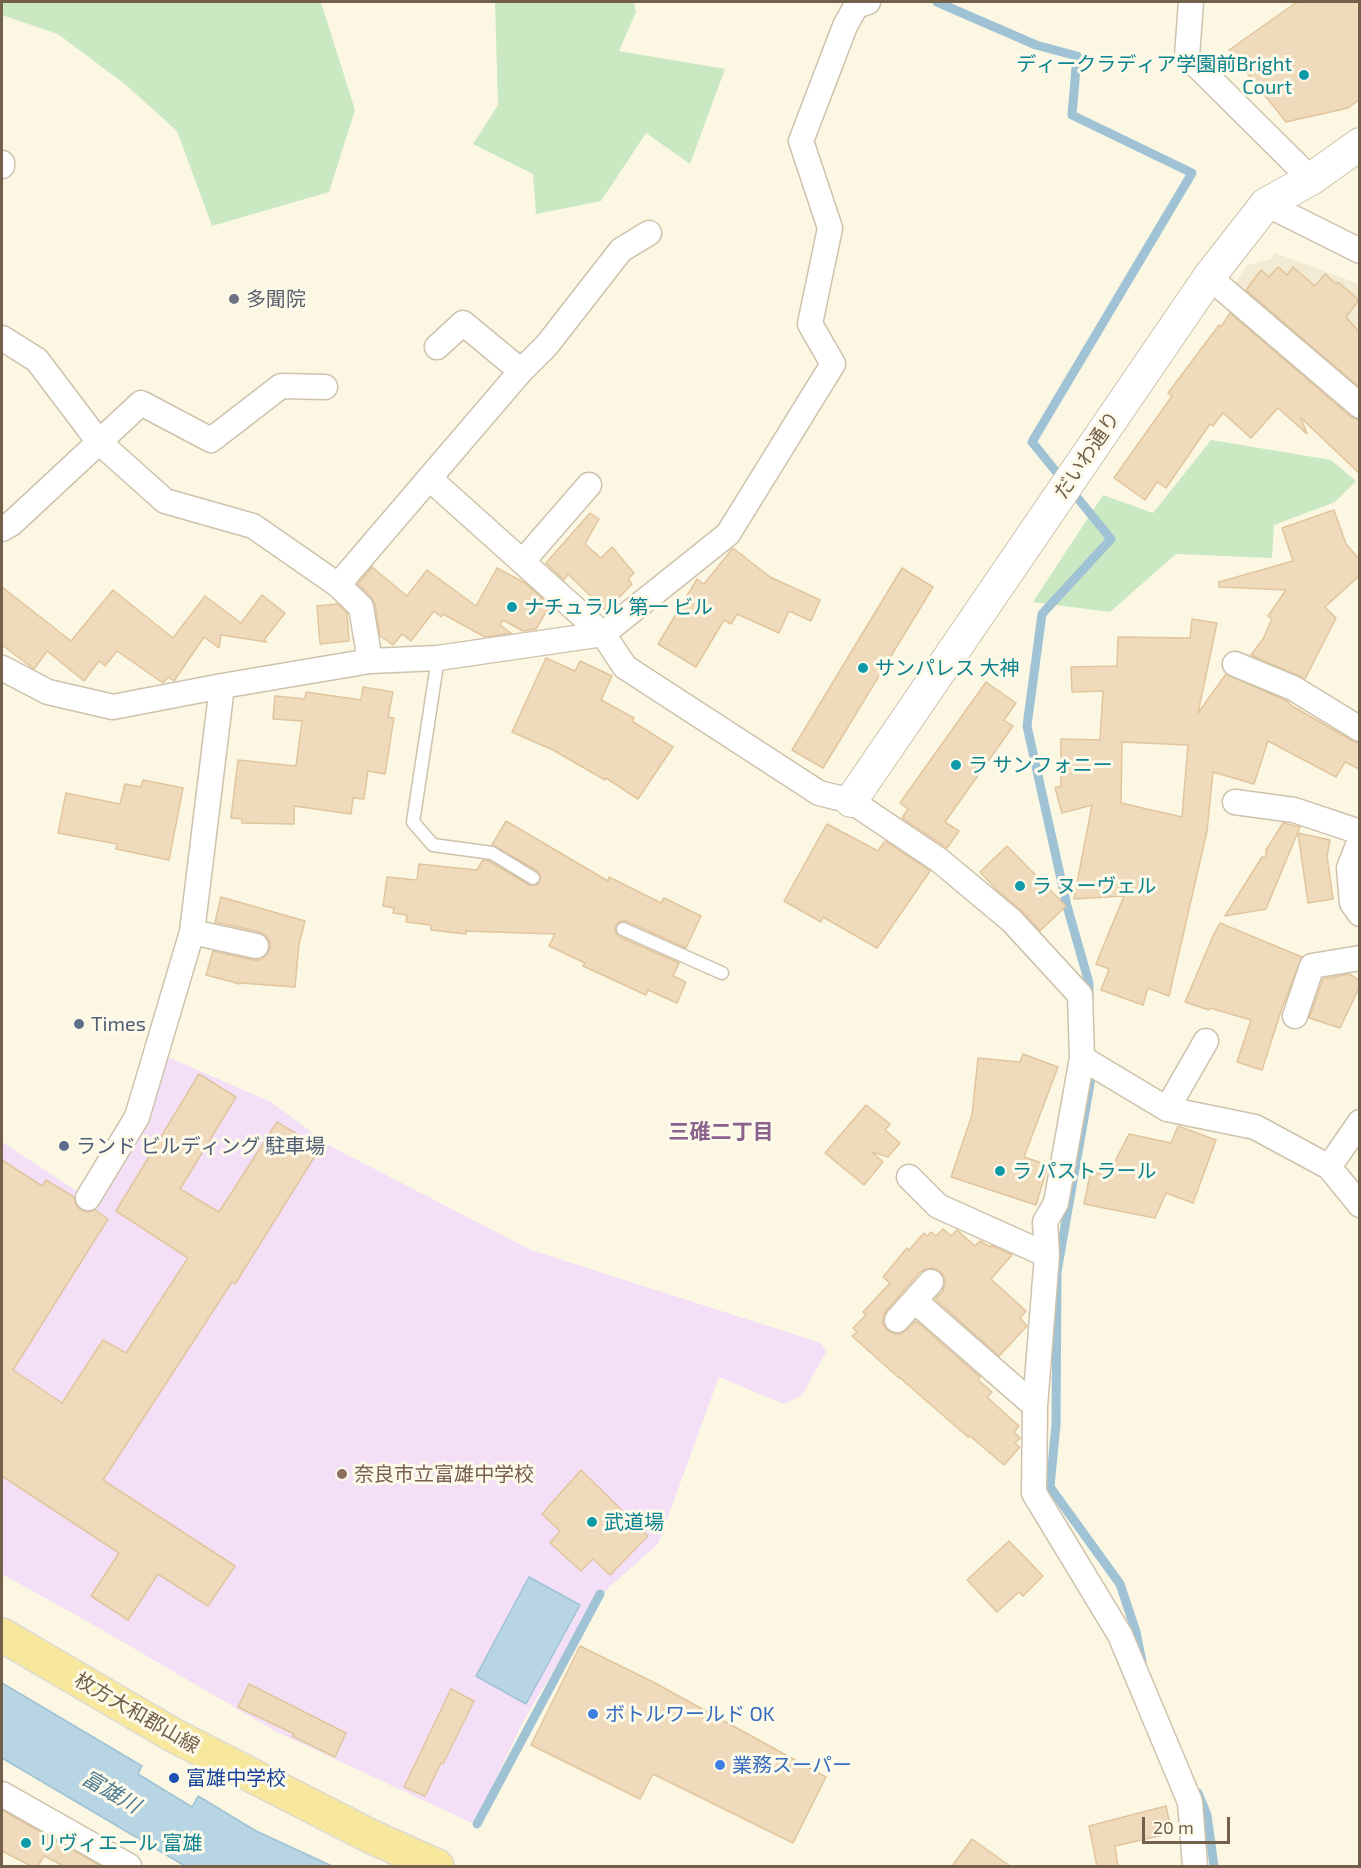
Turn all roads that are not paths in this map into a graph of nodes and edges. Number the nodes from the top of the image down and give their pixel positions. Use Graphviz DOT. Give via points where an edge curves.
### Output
graph roads {
  1 [pos="868,2"];
  2 [pos="1191,2"];
  3 [pos="1359,144"];
  4 [pos="1311,179"];
  5 [pos="1266,204"];
  6 [pos="650,233"];
  7 [pos="1359,251"];
  8 [pos="1209,277"];
  9 [pos="2,339"];
  10 [pos="437,347"];
  11 [pos="521,371"];
  12 [pos="325,387"];
  13 [pos="1359,406"];
  14 [pos="99,442"];
  15 [pos="430,479"];
  16 [pos="589,485"];
  17 [pos="2,529"];
  18 [pos="523,561"];
  19 [pos="338,585"];
  20 [pos="603,634"];
  21 [pos="438,658"];
  22 [pos="370,661"];
  23 [pos="1235,664"];
  24 [pos="2,668"];
  25 [pos="222,686"];
  26 [pos="1359,729"];
  27 [pos="851,801"];
  28 [pos="1235,802"];
  29 [pos="1359,832"];
  30 [pos="1359,840"];
  31 [pos="533,878"];
  32 [pos="1359,914"];
  33 [pos="623,929"];
  34 [pos="192,932"];
  35 [pos="256,946"];
  36 [pos="1359,958"];
  37 [pos="722,973"];
  38 [pos="1296,1016"];
  39 [pos="1206,1041"];
  40 [pos="1082,1058"];
  41 [pos="1167,1109"];
  42 [pos="1359,1122"];
  43 [pos="1329,1167"];
  44 [pos="909,1177"];
  45 [pos="88,1198"];
  46 [pos="1359,1205"];
  47 [pos="1047,1255"];
  48 [pos="931,1282"];
  49 [pos="915,1301"];
  50 [pos="897,1320"];
  51 [pos="1035,1406"];
  52 [pos="2,1635"];
  53 [pos="2,1794"];
  54 [pos="129,1866"];
  55 [pos="437,1866"];
  56 [pos="1195,1866"];
  1 -- 20 [label="street" via="856,6 845,27 801,141 830,228 810,324 833,364 728,534"];
  2 -- 4 [label="street" via="1186,56"];
  3 -- 4 [label="street, だいわ通り"];
  4 -- 5 [label="street, だいわ通り"];
  5 -- 7 [label="street"];
  5 -- 8 [label="street, だいわ通り"];
  6 -- 11 [label="street" via="621,250 547,345"];
  8 -- 13 [label="street"];
  8 -- 27 [label="street, だいわ通り"];
  9 -- 14 [label="street" via="36,360"];
  10 -- 11 [label="street" via="463,323"];
  11 -- 15 [label="street"];
  12 -- 14 [label="street" via="281,386 211,440 141,403"];
  14 -- 17 [label="street"];
  14 -- 19 [label="street" via="165,501 253,526"];
  15 -- 18 [label="street"];
  15 -- 19 [label="street"];
  16 -- 18 [label="street"];
  18 -- 20 [label="street"];
  19 -- 22 [label="street" via="361,607"];
  20 -- 21 [label="street"];
  20 -- 27 [label="street" via="625,667 819,793"];
  21 -- 22 [label="street"];
  21 -- 31 [label="lane" via="414,822 432,845 492,853"];
  22 -- 25 [label="street"];
  23 -- 26 [label="street" via="1293,688"];
  24 -- 25 [label="street" via="48,692 113,707"];
  25 -- 34 [label="street"];
  27 -- 40 [label="street" via="939,860 1012,921 1080,995"];
  28 -- 29 [label="street" via="1294,810"];
  30 -- 32 [label="street" via="1349,868 1352,903"];
  33 -- 37 [label="lane"];
  34 -- 35 [label="street"];
  34 -- 45 [label="street" via="137,1118"];
  36 -- 38 [label="street" via="1312,966"];
  39 -- 41 [label="street"];
  40 -- 41 [label="street"];
  40 -- 47 [label="street" via="1056,1203 1045,1222"];
  41 -- 43 [label="street" via="1255,1127"];
  42 -- 43 [label="street"];
  43 -- 46 [label="street"];
  44 -- 47 [label="street" via="938,1206"];
  47 -- 51 [label="street"];
  48 -- 49 [label="street"];
  49 -- 50 [label="street"];
  49 -- 51 [label="street"];
  51 -- 56 [label="street" via="1034,1493 1120,1635 1190,1802"];
  52 -- 55 [label="main road, 枚方大和郡山線" via="173,1735"];
  53 -- 54 [label="street"];
}
